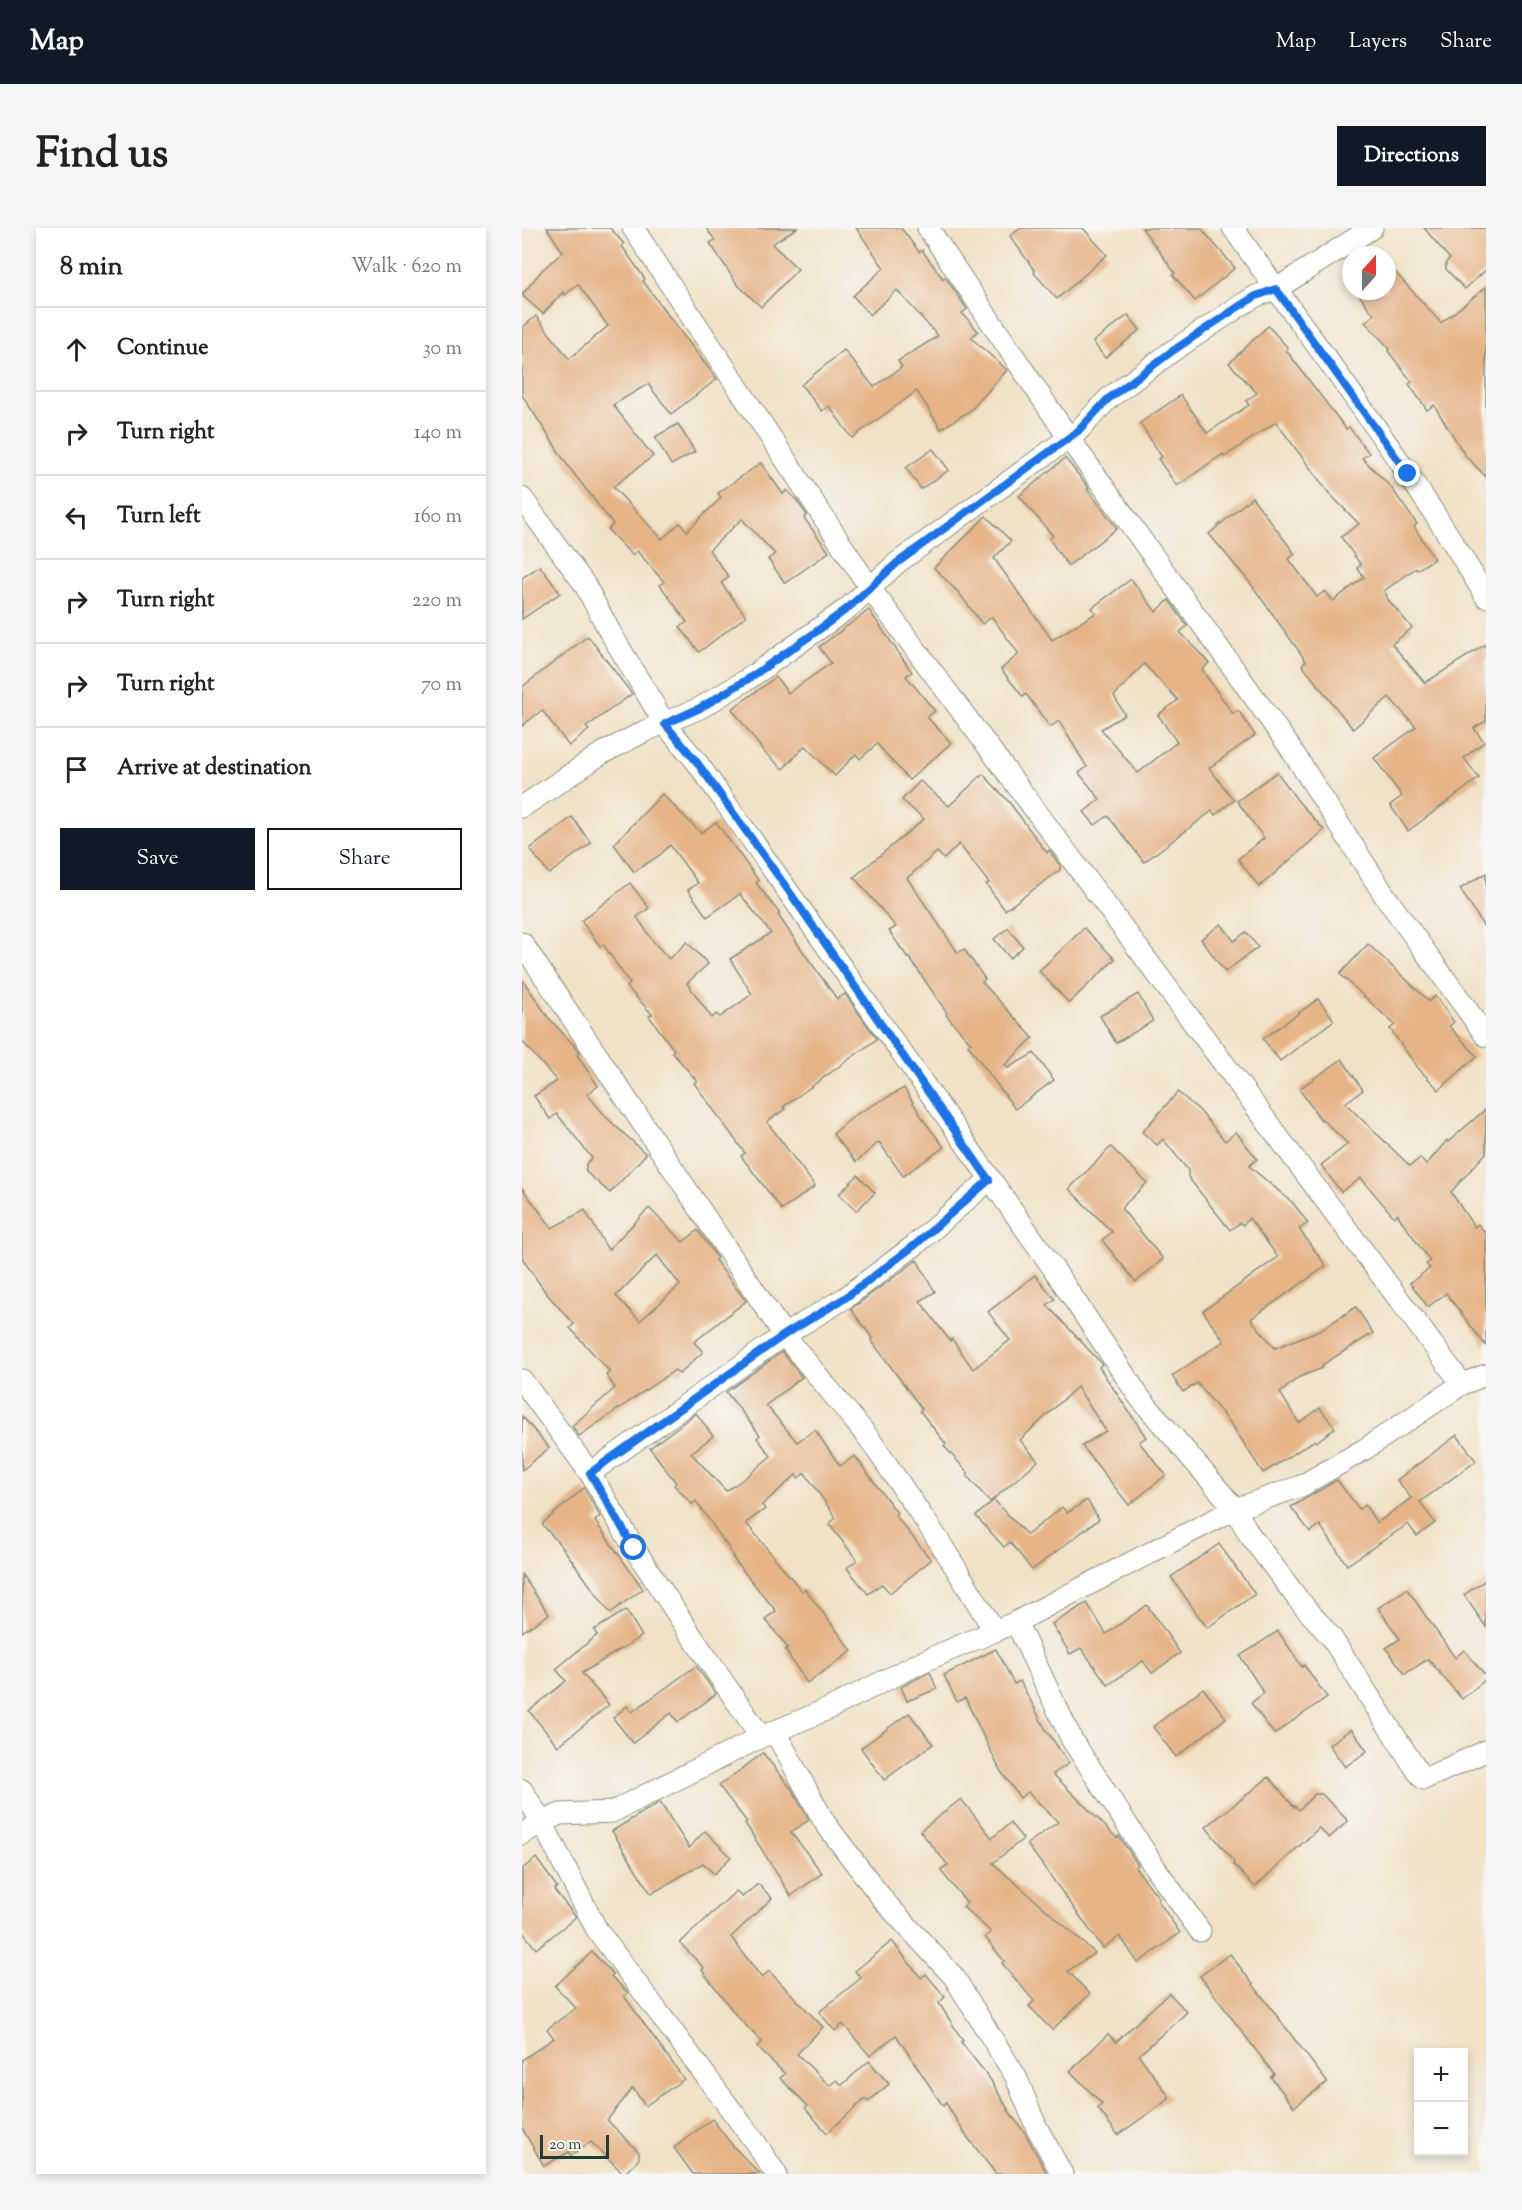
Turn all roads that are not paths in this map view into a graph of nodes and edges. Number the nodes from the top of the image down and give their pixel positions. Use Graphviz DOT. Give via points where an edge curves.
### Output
graph roads {
  1 [pos="633,228"];
  2 [pos="928,228"];
  3 [pos="1233,228"];
  4 [pos="1372,228"];
  5 [pos="1276,289"];
  6 [pos="1068,436"];
  7 [pos="522,498"];
  8 [pos="870,588"];
  9 [pos="1486,597"];
  10 [pos="665,724"];
  11 [pos="522,807"];
  12 [pos="522,943"];
  13 [pos="1486,1036"];
  14 [pos="989,1180"];
  15 [pos="784,1335"];
  16 [pos="1486,1375"];
  17 [pos="522,1380"];
  18 [pos="1462,1384"];
  19 [pos="590,1473"];
  20 [pos="1234,1509"];
  21 [pos="1016,1622"];
  22 [pos="994,1630"];
  23 [pos="768,1735"];
  24 [pos="1486,1751"];
  25 [pos="522,1790"];
  26 [pos="542,1822"];
  27 [pos="522,1834"];
  28 [pos="1200,1931"];
  29 [pos="777,2174"];
  30 [pos="1062,2174"];
  1 -- 8 [label="street"];
  2 -- 6 [label="street"];
  3 -- 5 [label="street"];
  4 -- 5 [label="street"];
  5 -- 6 [label="street" via="1247,301 1171,352 1108,399 1085,425"];
  5 -- 9 [label="street" via="1408,474"];
  6 -- 8 [label="street" via="897,563"];
  6 -- 13 [label="street" via="1289,746 1385,896"];
  7 -- 10 [label="street" via="585,585"];
  8 -- 10 [label="street" via="748,679"];
  8 -- 18 [label="street"];
  10 -- 11 [label="street" via="601,754"];
  10 -- 14 [label="street" via="786,887"];
  12 -- 15 [label="street"];
  14 -- 15 [label="street" via="907,1252 845,1298"];
  14 -- 20 [label="street" via="1140,1398"];
  15 -- 19 [label="street"];
  15 -- 22 [label="street" via="868,1437"];
  16 -- 18 [label="street"];
  17 -- 19 [label="street"];
  18 -- 20 [label="street" via="1365,1449 1301,1485"];
  19 -- 23 [label="street" via="691,1635"];
  20 -- 21 [label="street"];
  20 -- 24 [label="street" via="1298,1599 1331,1637 1424,1779"];
  21 -- 22 [label="street"];
  21 -- 28 [label="street" via="1072,1740"];
  22 -- 23 [label="street"];
  23 -- 26 [label="street" via="612,1812 560,1814"];
  23 -- 30 [label="street" via="825,1823 884,1901 954,1977 1016,2077"];
  25 -- 26 [label="street"];
  26 -- 27 [label="street"];
  26 -- 29 [label="street" via="597,1930"];
}
